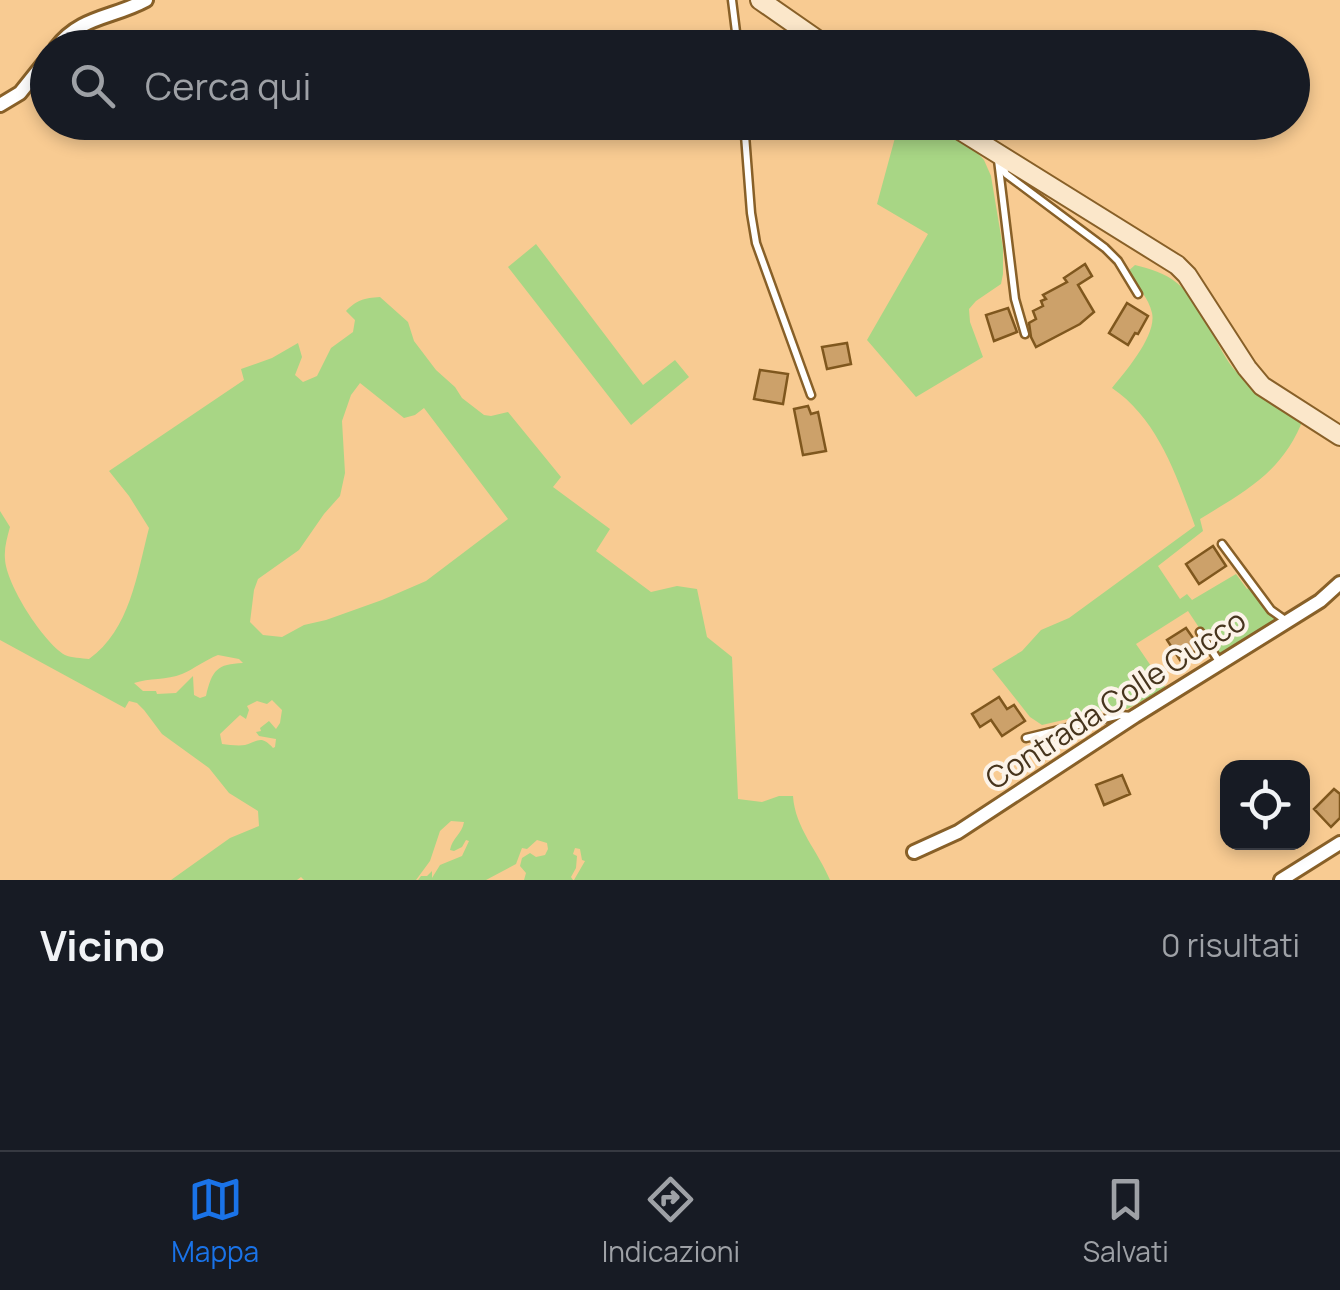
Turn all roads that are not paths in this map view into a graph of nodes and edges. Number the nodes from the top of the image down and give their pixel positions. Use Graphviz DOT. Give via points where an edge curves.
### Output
graph roads {
  1 [pos="146,0"];
  2 [pos="732,0"];
  3 [pos="760,0"];
  4 [pos="72,30"];
  5 [pos="736,30"];
  6 [pos="803,30"];
  7 [pos="30,81"];
  8 [pos="0,106"];
  9 [pos="745,140"];
  10 [pos="975,140"];
  11 [pos="997,154"];
  12 [pos="1138,294"];
  13 [pos="1025,334"];
  14 [pos="811,395"];
  15 [pos="1340,436"];
  16 [pos="1222,544"];
  17 [pos="1340,582"];
  18 [pos="1286,620"];
  19 [pos="1200,632"];
  20 [pos="1220,662"];
  21 [pos="1135,716"];
  22 [pos="1026,738"];
  23 [pos="1340,844"];
  24 [pos="914,852"];
  25 [pos="1281,880"];
  1 -- 4 [label="street"];
  2 -- 5 [label="lane"];
  3 -- 6 [label="street"];
  7 -- 8 [label="street"];
  9 -- 14 [label="lane" via="756,243"];
  10 -- 11 [label="street"];
  11 -- 12 [label="lane" via="1006,174 1118,260"];
  11 -- 13 [label="lane"];
  11 -- 15 [label="street" via="1176,265 1262,386"];
  16 -- 18 [label="lane" via="1271,610"];
  17 -- 18 [label="street, Contrada Colle Cucco"];
  18 -- 20 [label="street, Contrada Colle Cucco"];
  19 -- 20 [label="lane"];
  20 -- 21 [label="street, Contrada Colle Cucco"];
  21 -- 22 [label="lane"];
  21 -- 24 [label="street, Contrada Colle Cucco" via="958,832"];
  23 -- 25 [label="street"];
}
